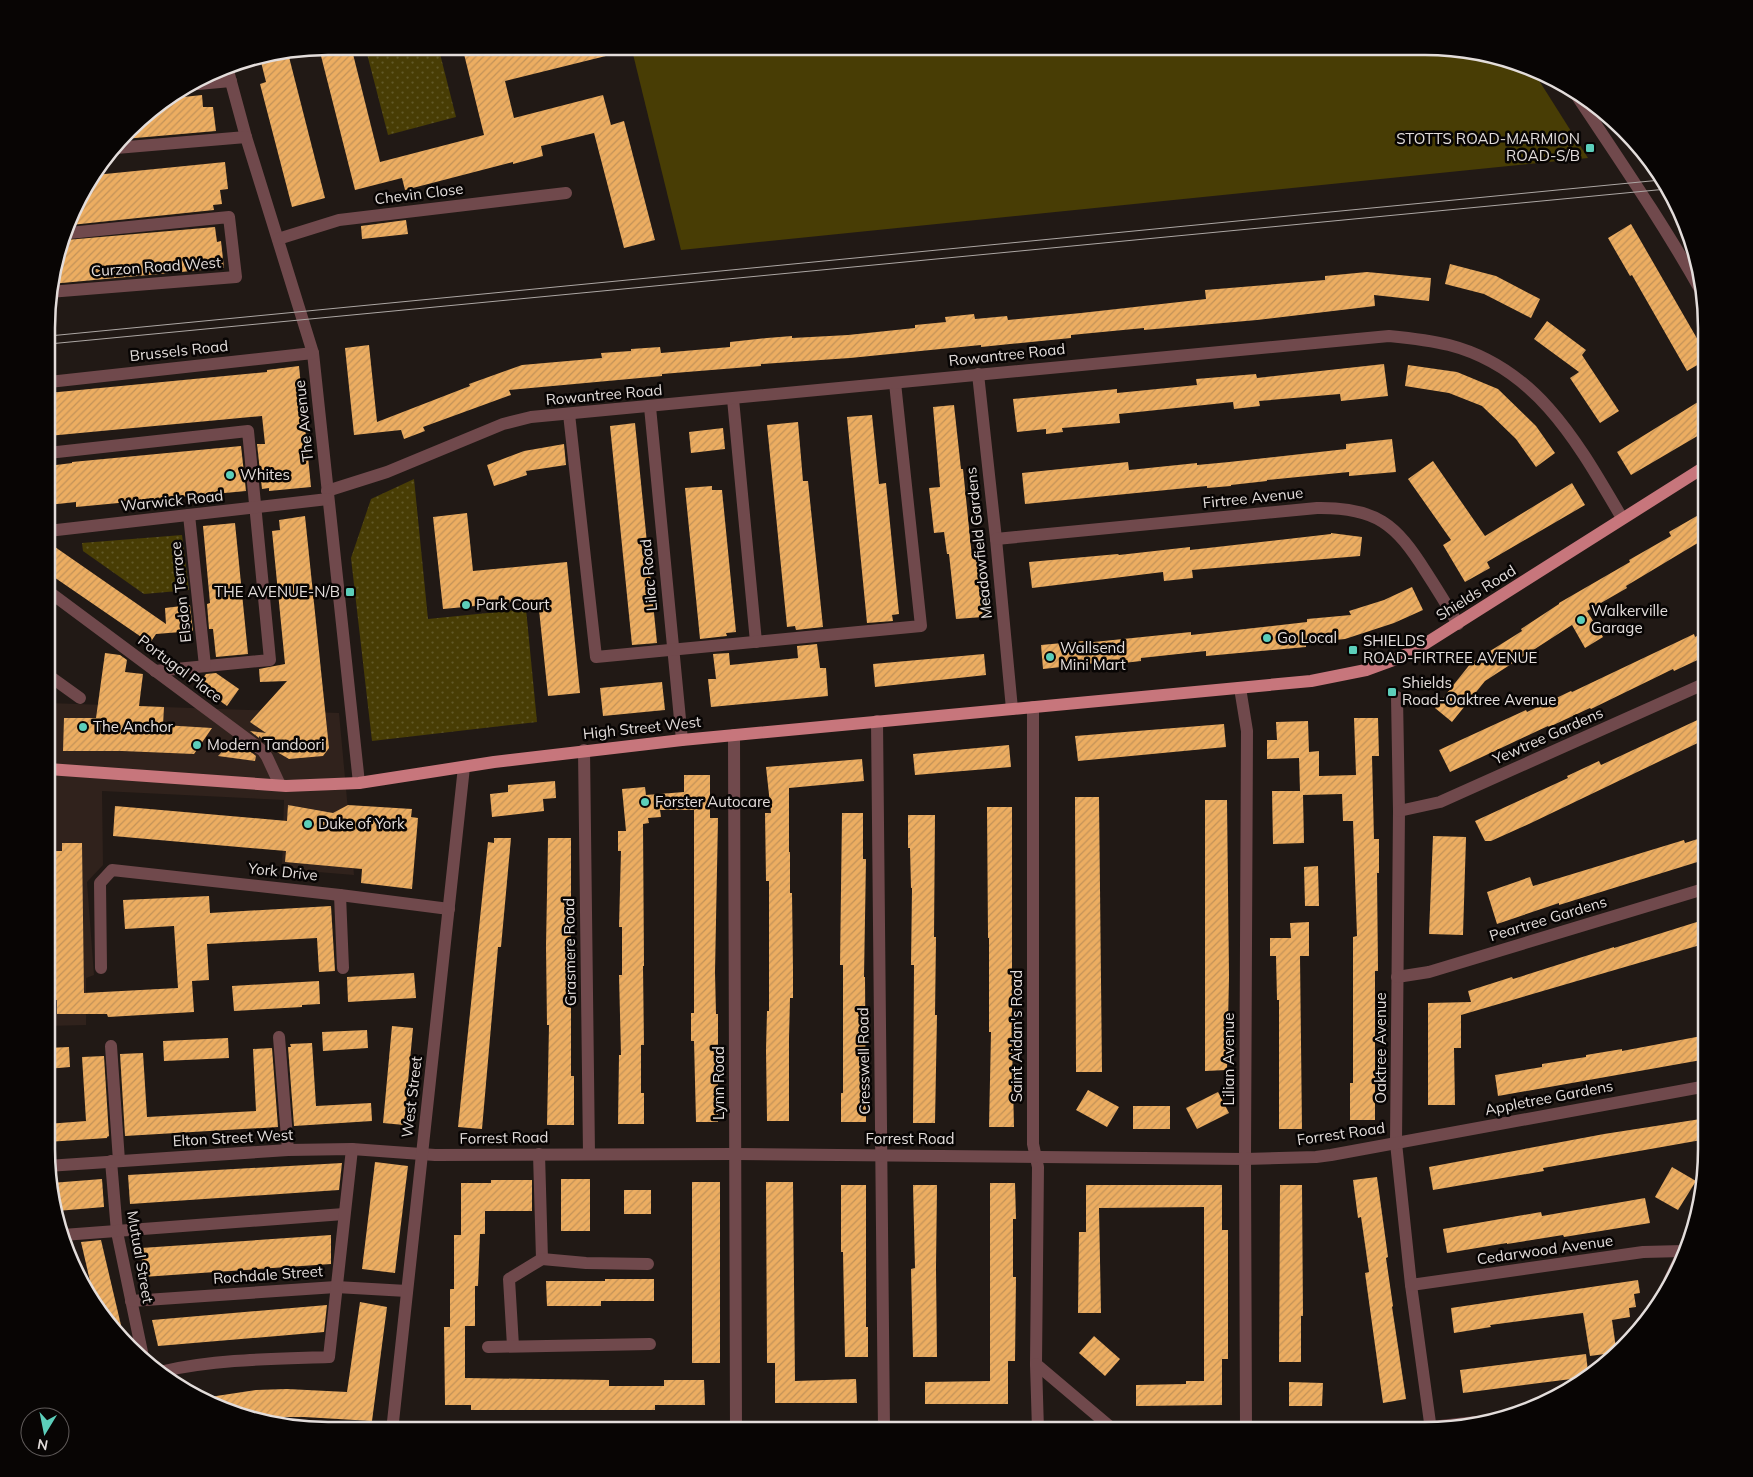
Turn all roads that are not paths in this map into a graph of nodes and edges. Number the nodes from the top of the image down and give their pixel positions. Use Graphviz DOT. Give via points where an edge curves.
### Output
graph roads {
  1 [pos="229,74"];
  2 [pos="231,81"];
  3 [pos="207,83"];
  4 [pos="1582,105"];
  5 [pos="246,137"];
  6 [pos="124,147"];
  7 [pos="566,193"];
  8 [pos="73,233"];
  9 [pos="278,239"];
  10 [pos="1694,279"];
  11 [pos="57,291"];
  12 [pos="313,353"];
  13 [pos="978,374"];
  14 [pos="55,381"];
  15 [pos="895,384"];
  16 [pos="733,399"];
  17 [pos="650,408"];
  18 [pos="568,414"];
  19 [pos="55,452"];
  20 [pos="1698,471"];
  21 [pos="328,495"];
  22 [pos="256,508"];
  23 [pos="189,515"];
  24 [pos="1622,518"];
  25 [pos="55,530"];
  26 [pos="996,539"];
  27 [pos="55,596"];
  28 [pos="1458,624"];
  29 [pos="756,642"];
  30 [pos="673,649"];
  31 [pos="205,666"];
  32 [pos="155,671"];
  33 [pos="55,680"];
  34 [pos="1698,687"];
  35 [pos="1240,688"];
  36 [pos="1397,697"];
  37 [pos="80,698"];
  38 [pos="1033,707"];
  39 [pos="1012,709"];
  40 [pos="877,721"];
  41 [pos="734,735"];
  42 [pos="682,740"];
  43 [pos="584,750"];
  44 [pos="464,767"];
  45 [pos="55,769"];
  46 [pos="358,783"];
  47 [pos="280,785"];
  48 [pos="1400,811"];
  49 [pos="1698,890"];
  50 [pos="340,895"];
  51 [pos="449,909"];
  52 [pos="101,968"];
  53 [pos="343,968"];
  54 [pos="1397,977"];
  55 [pos="279,1037"];
  56 [pos="111,1046"];
  57 [pos="1698,1088"];
  58 [pos="1396,1143"];
  59 [pos="352,1149"];
  60 [pos="288,1150"];
  61 [pos="421,1154"];
  62 [pos="539,1154"];
  63 [pos="588,1154"];
  64 [pos="736,1154"];
  65 [pos="881,1155"];
  66 [pos="1036,1156"];
  67 [pos="1245,1159"];
  68 [pos="115,1161"];
  69 [pos="56,1165"];
  70 [pos="344,1214"];
  71 [pos="117,1232"];
  72 [pos="70,1235"];
  73 [pos="1679,1249"];
  74 [pos="542,1259"];
  75 [pos="648,1264"];
  76 [pos="1411,1286"];
  77 [pos="336,1287"];
  78 [pos="407,1291"];
  79 [pos="131,1301"];
  80 [pos="650,1344"];
  81 [pos="513,1346"];
  82 [pos="488,1347"];
  83 [pos="141,1348"];
  84 [pos="1036,1364"];
  85 [pos="168,1370"];
  86 [pos="393,1422"];
  87 [pos="736,1422"];
  88 [pos="884,1422"];
  89 [pos="1038,1422"];
  90 [pos="1105,1422"];
  91 [pos="1246,1422"];
  92 [pos="1429,1422"];
  1 -- 2 [label="street, The Avenue"];
  2 -- 3 [label="street"];
  2 -- 5 [label="street, The Avenue"];
  4 -- 10 [label="street"];
  5 -- 6 [label="street"];
  5 -- 9 [label="street, The Avenue"];
  7 -- 9 [label="street, Chevin Close" via="339,220"];
  8 -- 11 [label="street, Curzon Road West" via="229,217 236,277"];
  9 -- 12 [label="street, The Avenue"];
  12 -- 14 [label="street, Brussels Road"];
  12 -- 21 [label="street, The Avenue"];
  13 -- 15 [label="street, Rowantree Road"];
  13 -- 24 [label="street, Rowantree Road" via="1356,338 1389,336 1450,345 1483,357 1514,375 1539,396 1573,436"];
  13 -- 26 [label="street, Meadowfield Gardens"];
  15 -- 16 [label="street, Rowantree Road"];
  15 -- 29 [label="street" via="922,626"];
  16 -- 17 [label="street, Rowantree Road"];
  16 -- 29 [label="street"];
  17 -- 18 [label="street, Rowantree Road"];
  17 -- 30 [label="street, Lilac Road"];
  18 -- 21 [label="street, Rowantree Road" via="503,424"];
  18 -- 30 [label="street" via="596,657"];
  19 -- 22 [label="street" via="248,431"];
  20 -- 24 [label="main road, Shields Road"];
  21 -- 22 [label="street, Warwick Road"];
  21 -- 46 [label="street, The Avenue"];
  22 -- 23 [label="street, Warwick Road"];
  22 -- 31 [label="street" via="270,660"];
  23 -- 25 [label="street, Warwick Road"];
  23 -- 31 [label="street, Elsdon Terrace"];
  24 -- 28 [label="main road, Shields Road"];
  26 -- 28 [label="street, Firtree Avenue" via="1317,508 1352,510 1380,520 1403,537"];
  26 -- 39 [label="street, Meadowfield Gardens"];
  27 -- 32 [label="street, Portugal Place"];
  28 -- 35 [label="main road, Shields Road" via="1420,647 1366,670"];
  29 -- 30 [label="street"];
  30 -- 42 [label="street, Lilac Road"];
  31 -- 32 [label="street"];
  32 -- 47 [label="street, Portugal Place" via="262,752"];
  33 -- 37 [label="street"];
  34 -- 48 [label="street, Yewtree Gardens" via="1440,802"];
  35 -- 38 [label="main road, High Street West"];
  35 -- 67 [label="street, Lilian Avenue" via="1247,731"];
  36 -- 48 [label="street, Oaktree Avenue"];
  38 -- 39 [label="main road, High Street West"];
  38 -- 66 [label="street, Saint Aidan's Road" via="1033,1144"];
  39 -- 40 [label="main road, High Street West"];
  40 -- 41 [label="main road, High Street West"];
  40 -- 65 [label="street, Cresswell Road"];
  41 -- 42 [label="main road, High Street West"];
  41 -- 64 [label="street, Lynn Road"];
  42 -- 43 [label="main road, High Street West"];
  43 -- 44 [label="main road, High Street West"];
  43 -- 63 [label="street, Grasmere Road"];
  44 -- 46 [label="main road, High Street West"];
  44 -- 51 [label="street, West Street"];
  45 -- 47 [label="main road, High Street West"];
  46 -- 47 [label="main road, High Street West"];
  48 -- 54 [label="street, Oaktree Avenue"];
  49 -- 54 [label="street, Peartree Gardens" via="1429,972"];
  50 -- 51 [label="street, York Drive"];
  50 -- 52 [label="street, York Drive" via="112,870 100,884"];
  50 -- 53 [label="street"];
  51 -- 61 [label="street, West Street"];
  54 -- 58 [label="street, Oaktree Avenue"];
  55 -- 60 [label="street"];
  56 -- 68 [label="street, Mutual Street"];
  57 -- 58 [label="street, Appletree Gardens"];
  58 -- 67 [label="street, Forrest Road" via="1316,1157"];
  58 -- 76 [label="street, Oaktree Avenue"];
  59 -- 60 [label="street, Elton Street West"];
  59 -- 61 [label="street, Elton Street West"];
  59 -- 70 [label="street"];
  60 -- 68 [label="street, Elton Street West"];
  61 -- 62 [label="street, Forrest Road"];
  61 -- 78 [label="street, West Street"];
  62 -- 63 [label="street, Forrest Road"];
  62 -- 74 [label="street"];
  63 -- 64 [label="street, Forrest Road"];
  64 -- 65 [label="street, Forrest Road"];
  64 -- 87 [label="street, Lynn Road"];
  65 -- 66 [label="street, Forrest Road"];
  65 -- 88 [label="street, Cresswell Road"];
  66 -- 67 [label="street, Forrest Road"];
  66 -- 84 [label="street, Saint Aidan's Road"];
  67 -- 91 [label="street, Lilian Avenue"];
  68 -- 69 [label="street, Elton Street West"];
  68 -- 71 [label="street, Mutual Street"];
  70 -- 71 [label="street"];
  70 -- 77 [label="street"];
  71 -- 72 [label="street"];
  71 -- 79 [label="street, Mutual Street"];
  73 -- 76 [label="street, Cedarwood Avenue"];
  74 -- 75 [label="street"];
  74 -- 81 [label="street" via="509,1279"];
  76 -- 92 [label="street, Oaktree Avenue"];
  77 -- 78 [label="street, Rochdale Street"];
  77 -- 79 [label="street, Rochdale Street"];
  77 -- 85 [label="street" via="329,1357 237,1360"];
  78 -- 86 [label="street, West Street"];
  79 -- 83 [label="street, Mutual Street"];
  80 -- 81 [label="street"];
  81 -- 82 [label="street"];
  84 -- 89 [label="street, Saint Aidan's Road"];
  84 -- 90 [label="street"];
}
